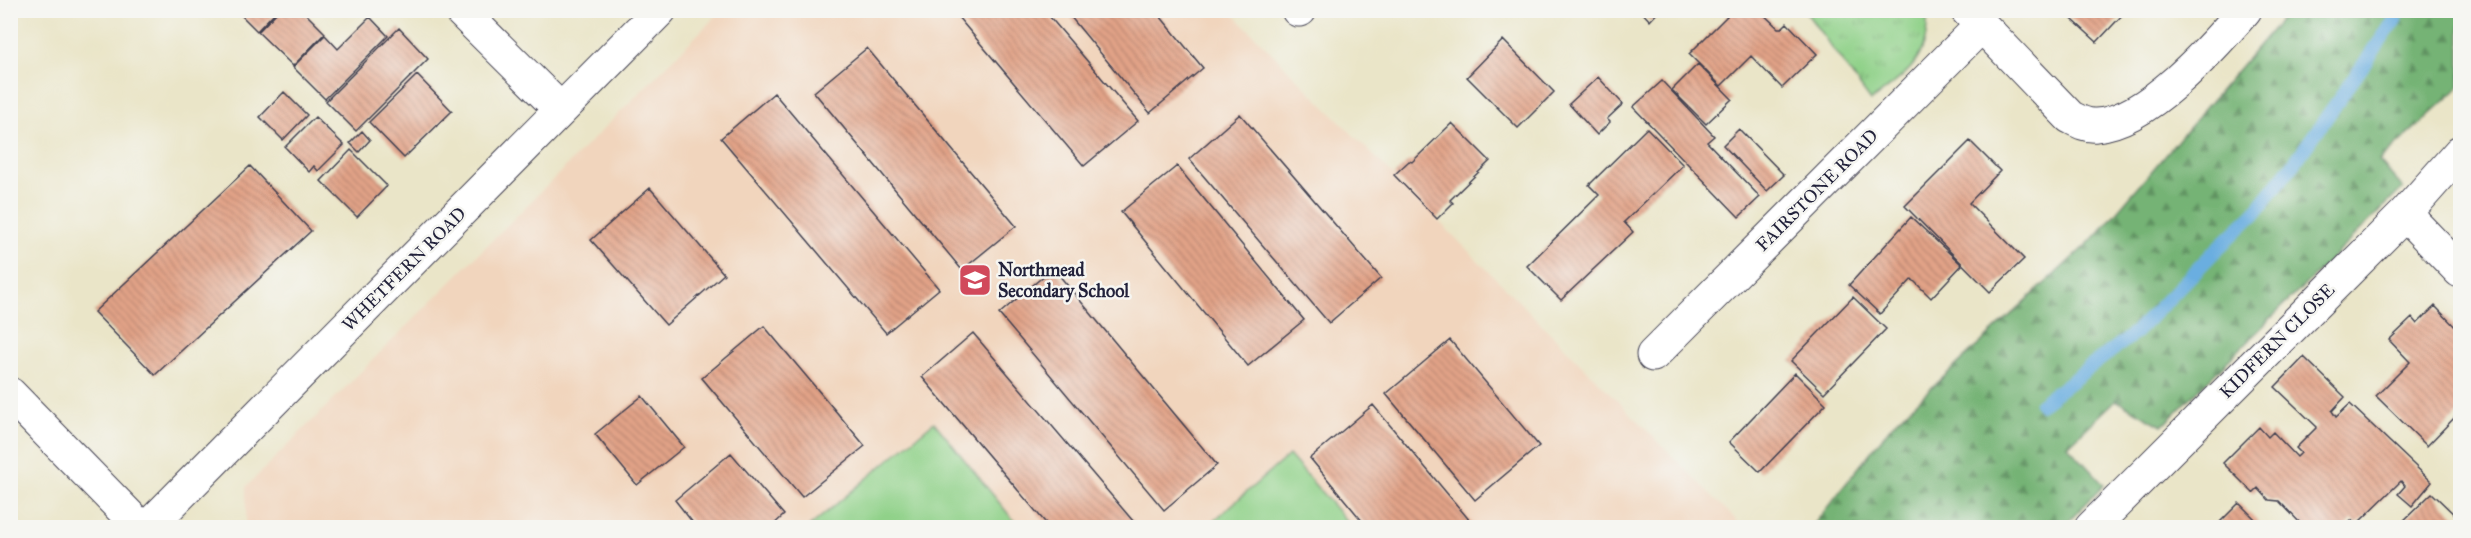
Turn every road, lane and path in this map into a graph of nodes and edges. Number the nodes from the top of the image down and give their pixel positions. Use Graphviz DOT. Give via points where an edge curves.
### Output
graph roads {
  1 [pos="460,10"];
  2 [pos="660,10"];
  3 [pos="2245,10"];
  4 [pos="1974,18"];
  5 [pos="561,110"];
  6 [pos="2460,152"];
  7 [pos="2405,214"];
  8 [pos="2460,271"];
  9 [pos="1653,355"];
  10 [pos="10,394"];
  11 [pos="141,528"];
  12 [pos="147,528"];
  13 [pos="2091,528"];
  1 -- 5 [label="street"];
  2 -- 5 [label="street, WHETFERN ROAD"];
  3 -- 4 [label="street, FAIRSTONE ROAD" via="2184,75 2152,100 2115,121 2096,125 2070,117"];
  4 -- 9 [label="street, FAIRSTONE ROAD"];
  5 -- 12 [label="street, WHETFERN ROAD"];
  6 -- 7 [label="street, KIDFERN CLOSE"];
  7 -- 8 [label="street"];
  7 -- 13 [label="street, KIDFERN CLOSE"];
  10 -- 11 [label="street"];
}
